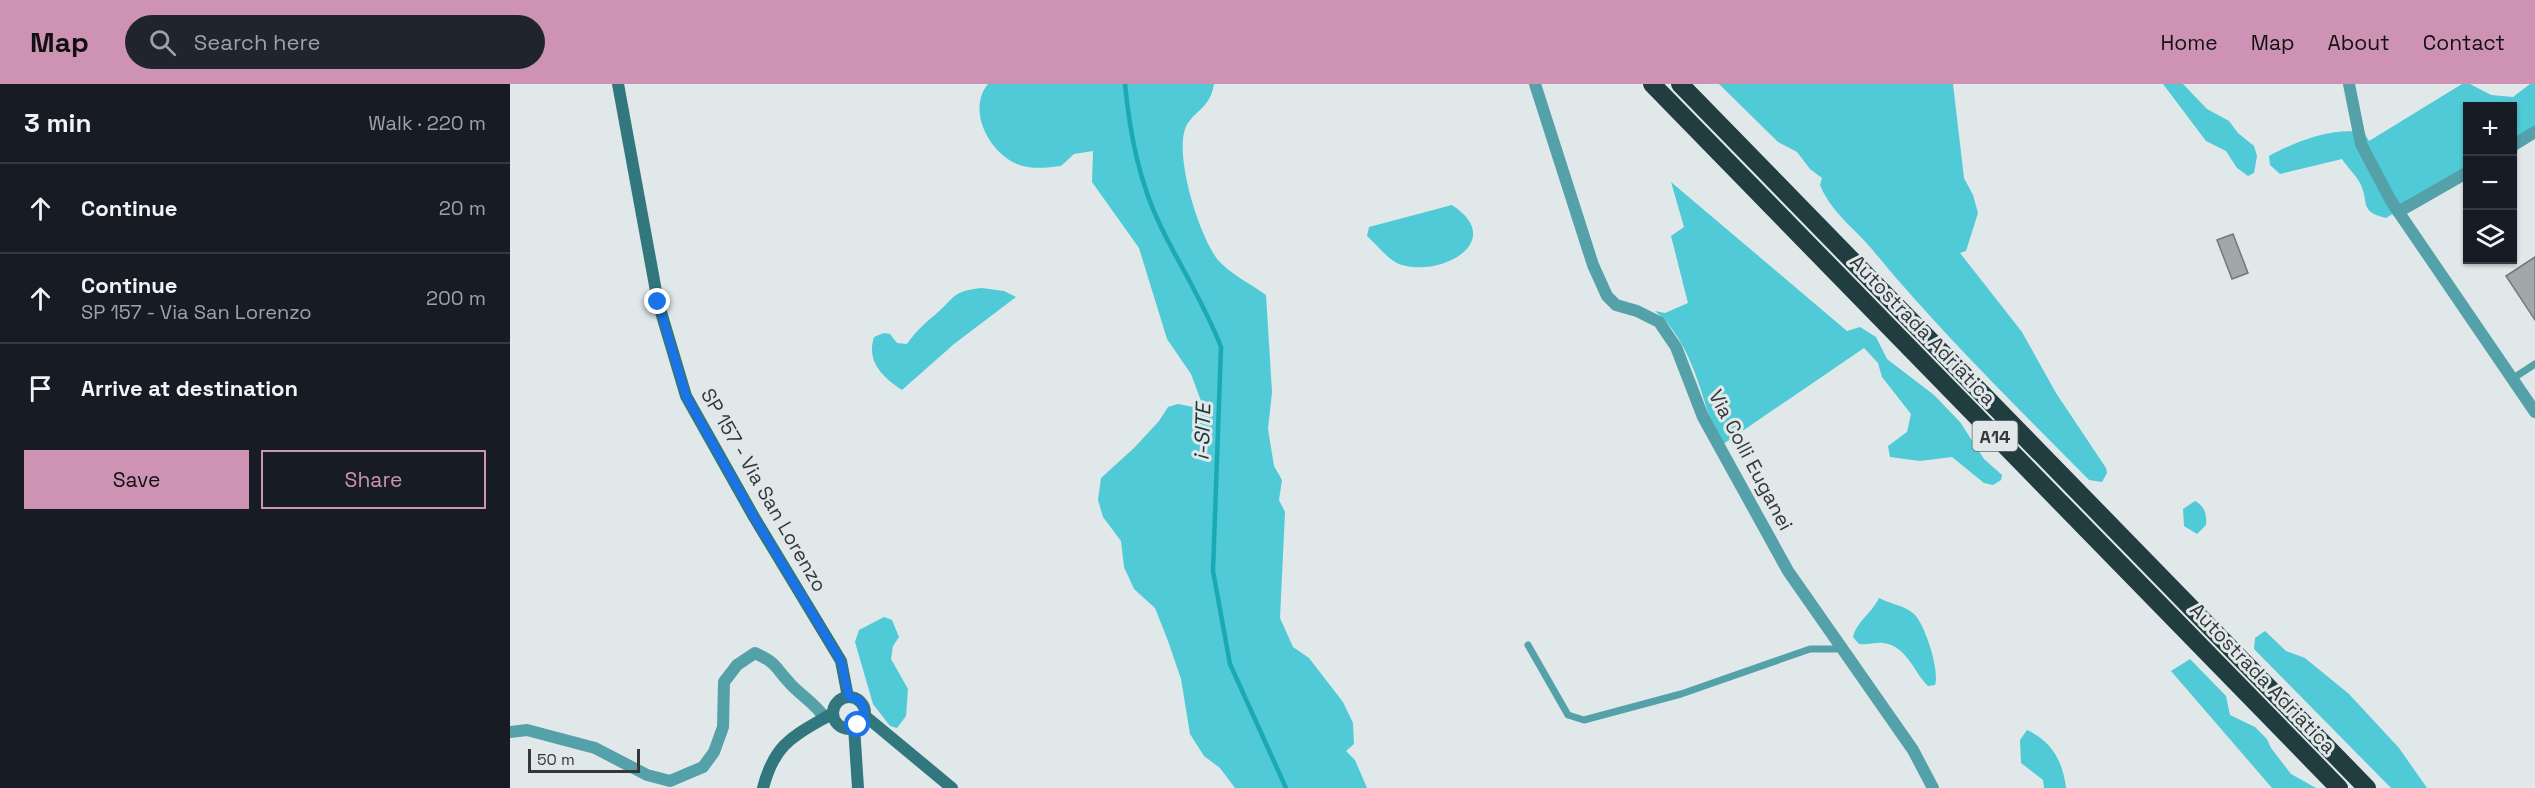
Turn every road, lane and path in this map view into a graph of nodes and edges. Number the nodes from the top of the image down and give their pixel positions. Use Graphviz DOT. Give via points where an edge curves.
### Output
graph roads {
  1 [pos="618,84"];
  2 [pos="1534,84"];
  3 [pos="1652,84"];
  4 [pos="1680,84"];
  5 [pos="2349,84"];
  6 [pos="2535,132"];
  7 [pos="2517,143"];
  8 [pos="2463,175"];
  9 [pos="2398,212"];
  10 [pos="2535,364"];
  11 [pos="2512,379"];
  12 [pos="2535,412"];
  13 [pos="1528,645"];
  14 [pos="1844,649"];
  15 [pos="849,697"];
  16 [pos="864,715"];
  17 [pos="829,716"];
  18 [pos="854,727"];
  19 [pos="510,732"];
  20 [pos="763,788"];
  21 [pos="858,788"];
  22 [pos="952,788"];
  23 [pos="1933,788"];
  24 [pos="2339,788"];
  25 [pos="2367,788"];
  1 -- 15 [label="main road, SP 157 - Via San Lorenzo" via="658,302 686,396 841,661"];
  2 -- 14 [label="street, Via Colli Euganei" via="1593,265 1607,296 1616,305 1659,322 1676,347 1726,464 1788,571"];
  3 -- 24 [label="highway, Autostrada Adriatica / A14"];
  4 -- 25 [label="highway, Autostrada Adriatica / A14"];
  5 -- 9 [label="street" via="2361,144"];
  6 -- 7 [label="street"];
  8 -- 9 [label="street"];
  9 -- 11 [label="street"];
  10 -- 11 [label="lane"];
  11 -- 12 [label="street"];
  13 -- 14 [label="lane" via="1568,715 1584,720 1681,694 1810,649"];
  14 -- 23 [label="street, Via Colli Euganei" via="1913,750"];
  15 -- 16 [label="main road" via="859,700"];
  15 -- 17 [label="main road" via="839,700"];
  16 -- 18 [label="main road"];
  16 -- 22 [label="main road"];
  17 -- 18 [label="main road" via="840,726"];
  17 -- 19 [label="street" via="788,681 775,662 755,653 736,665 724,682 723,727 714,752 703,767 670,781 647,775 595,748 526,730"];
  17 -- 20 [label="main road" via="785,744 770,763"];
  18 -- 21 [label="main road"];
}
